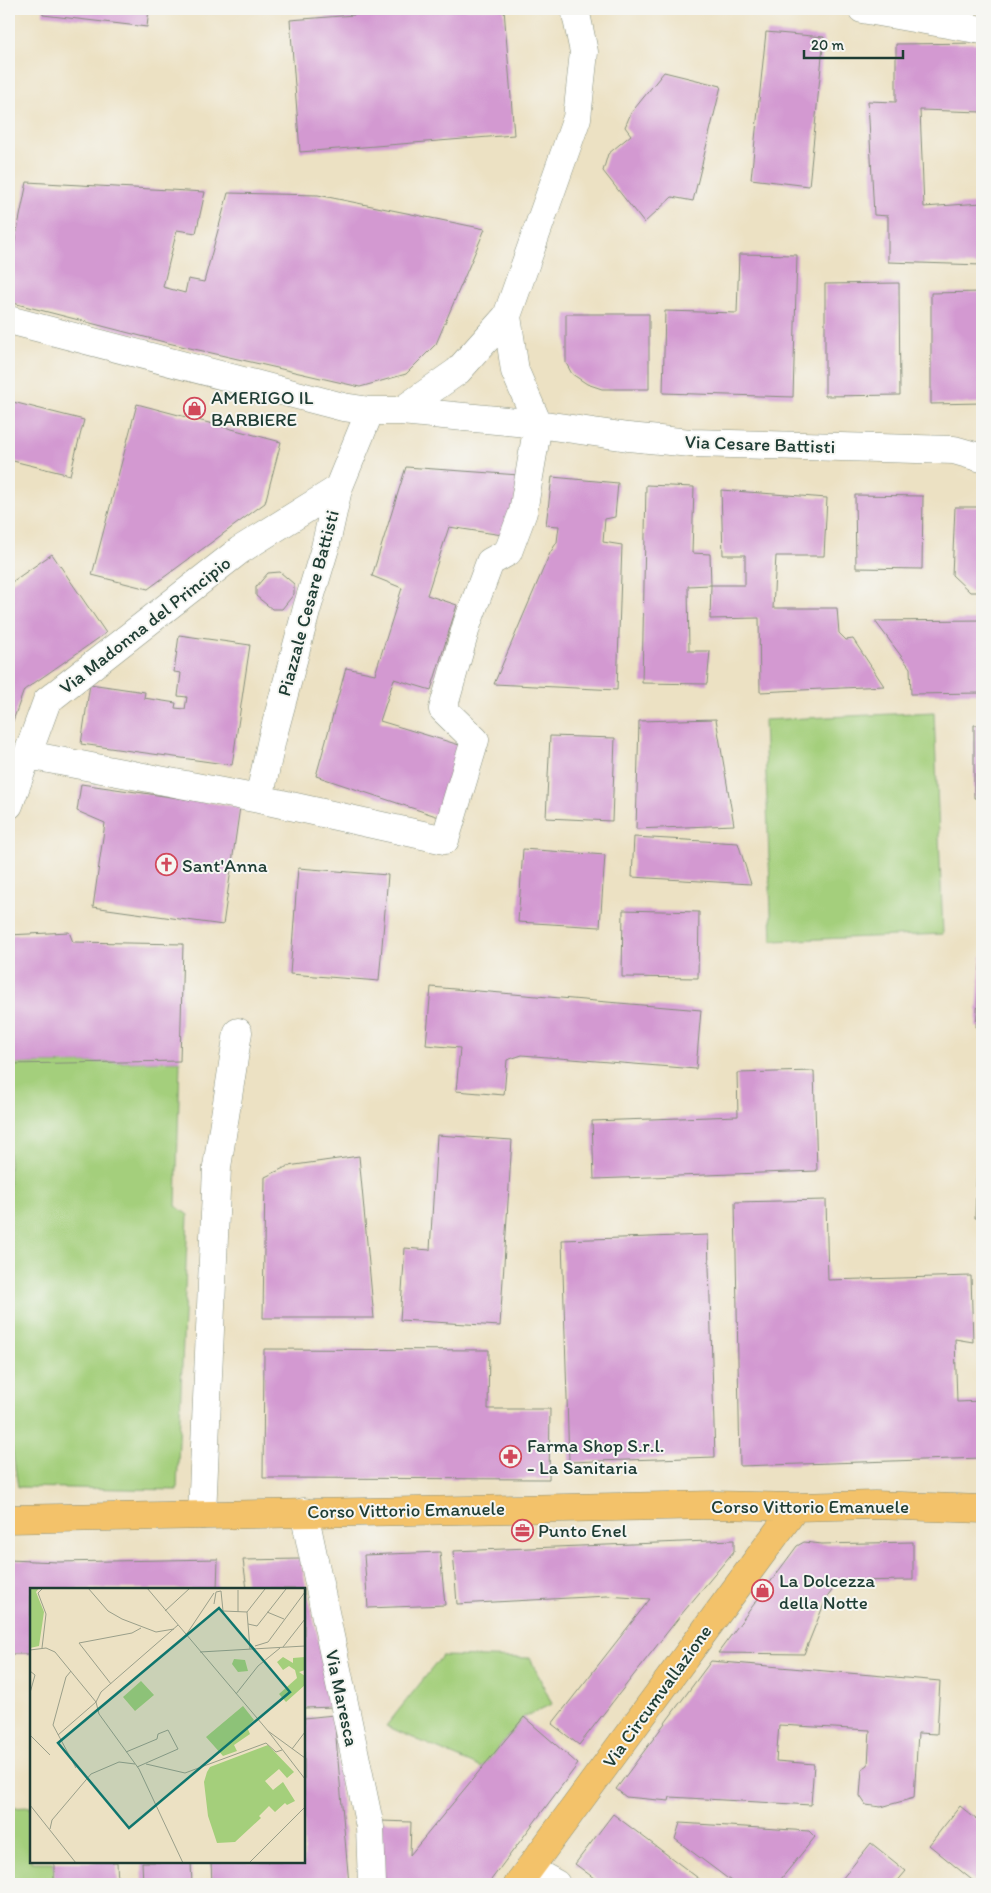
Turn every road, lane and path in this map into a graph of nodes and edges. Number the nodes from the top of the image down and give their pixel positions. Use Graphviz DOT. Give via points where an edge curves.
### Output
graph roads {
  1 [pos="575,9"];
  2 [pos="862,9"];
  3 [pos="980,22"];
  4 [pos="508,316"];
  5 [pos="9,320"];
  6 [pos="401,411"];
  7 [pos="370,412"];
  8 [pos="538,424"];
  9 [pos="982,458"];
  10 [pos="338,490"];
  11 [pos="28,755"];
  12 [pos="259,799"];
  13 [pos="9,805"];
  14 [pos="238,1032"];
  15 [pos="796,1507"];
  16 [pos="982,1508"];
  17 [pos="304,1512"];
  18 [pos="202,1515"];
  19 [pos="9,1519"];
  20 [pos="524,1877"];
  21 [pos="372,1884"];
  22 [pos="554,1884"];
  1 -- 4 [label="street" via="584,52 577,118"];
  2 -- 3 [label="street"];
  4 -- 6 [label="street" via="458,371"];
  4 -- 8 [label="street" via="515,371"];
  5 -- 7 [label="street, Via Cesare Battisti"];
  6 -- 7 [label="street, Via Cesare Battisti"];
  6 -- 8 [label="street, Via Cesare Battisti"];
  7 -- 10 [label="street, Piazzale Cesare Battisti"];
  8 -- 9 [label="street, Via Cesare Battisti" via="691,442 954,450"];
  8 -- 12 [label="street" via="523,512 508,552 490,562 466,624 443,709 476,740 445,840"];
  10 -- 11 [label="street, Via Madonna del Principio" via="240,550 47,702"];
  10 -- 12 [label="street, Piazzale Cesare Battisti"];
  11 -- 12 [label="street"];
  11 -- 13 [label="street, Via Madonna del Principio"];
  14 -- 18 [label="street" via="217,1167"];
  15 -- 16 [label="main road, Corso Vittorio Emanuele"];
  15 -- 17 [label="main road, Corso Vittorio Emanuele" via="714,1505"];
  15 -- 20 [label="main road, Via Circumvallazione"];
  17 -- 18 [label="main road, Corso Vittorio Emanuele"];
  17 -- 21 [label="street, Via Maresca" via="370,1827"];
  18 -- 19 [label="main road, Corso Vittorio Emanuele"];
  20 -- 22 [label="street"];
}
